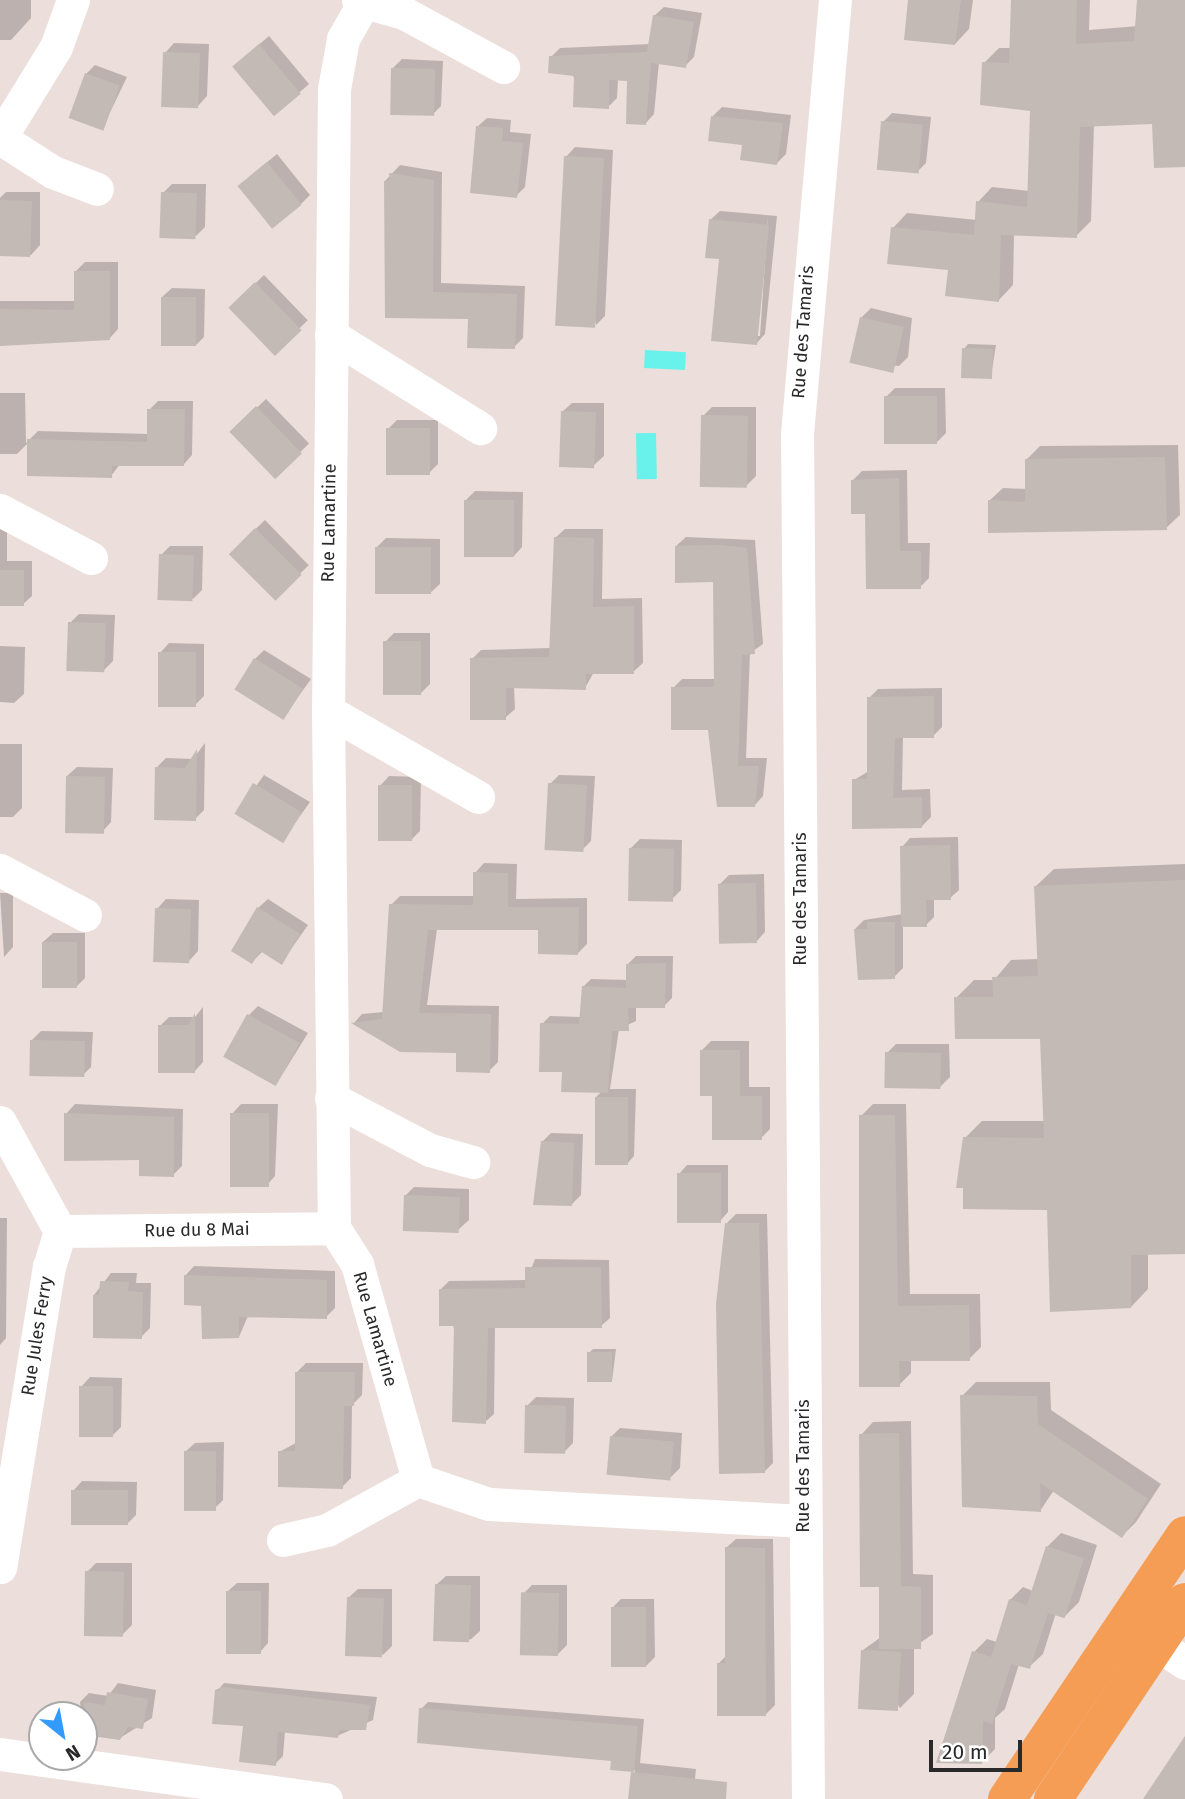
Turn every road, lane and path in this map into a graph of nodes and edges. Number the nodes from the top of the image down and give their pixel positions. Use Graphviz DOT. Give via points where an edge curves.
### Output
graph roads {
  1 [pos="72,0"];
  2 [pos="835,0"];
  3 [pos="362,1"];
  4 [pos="503,67"];
  5 [pos="0,138"];
  6 [pos="97,189"];
  7 [pos="331,335"];
  8 [pos="480,428"];
  9 [pos="0,510"];
  10 [pos="91,558"];
  11 [pos="328,711"];
  12 [pos="478,797"];
  13 [pos="0,870"];
  14 [pos="85,915"];
  15 [pos="331,1098"];
  16 [pos="0,1122"];
  17 [pos="473,1162"];
  18 [pos="334,1228"];
  19 [pos="60,1231"];
  20 [pos="418,1480"];
  21 [pos="803,1521"];
  22 [pos="1185,1535"];
  23 [pos="283,1540"];
  24 [pos="0,1567"];
  25 [pos="1185,1602"];
  26 [pos="1171,1653"];
  27 [pos="0,1754"];
  28 [pos="326,1799"];
  29 [pos="808,1799"];
  30 [pos="1007,1799"];
  31 [pos="1053,1799"];
  1 -- 5 [label="street" via="56,47"];
  2 -- 21 [label="street, Rue des Tamaris" via="796,434"];
  3 -- 4 [label="street, Rue Lamartine" via="404,13"];
  3 -- 7 [label="street, Rue Lamartine" via="343,39 334,89"];
  5 -- 6 [label="street" via="53,172"];
  7 -- 8 [label="street"];
  7 -- 11 [label="street, Rue Lamartine"];
  9 -- 10 [label="street"];
  11 -- 12 [label="street"];
  11 -- 15 [label="street, Rue Lamartine"];
  13 -- 14 [label="street"];
  15 -- 17 [label="street" via="430,1150"];
  15 -- 18 [label="street, Rue Lamartine"];
  16 -- 19 [label="street"];
  18 -- 19 [label="street, Rue du 8 Mai"];
  18 -- 20 [label="street, Rue Lamartine" via="357,1264"];
  19 -- 24 [label="street, Rue Jules Ferry" via="49,1266"];
  20 -- 21 [label="street" via="489,1504"];
  20 -- 23 [label="street" via="327,1530"];
  21 -- 29 [label="street, Rue des Tamaris"];
  22 -- 30 [label="main road"];
  25 -- 26 [label="main road"];
  26 -- 31 [label="main road"];
  27 -- 28 [label="street"];
}
